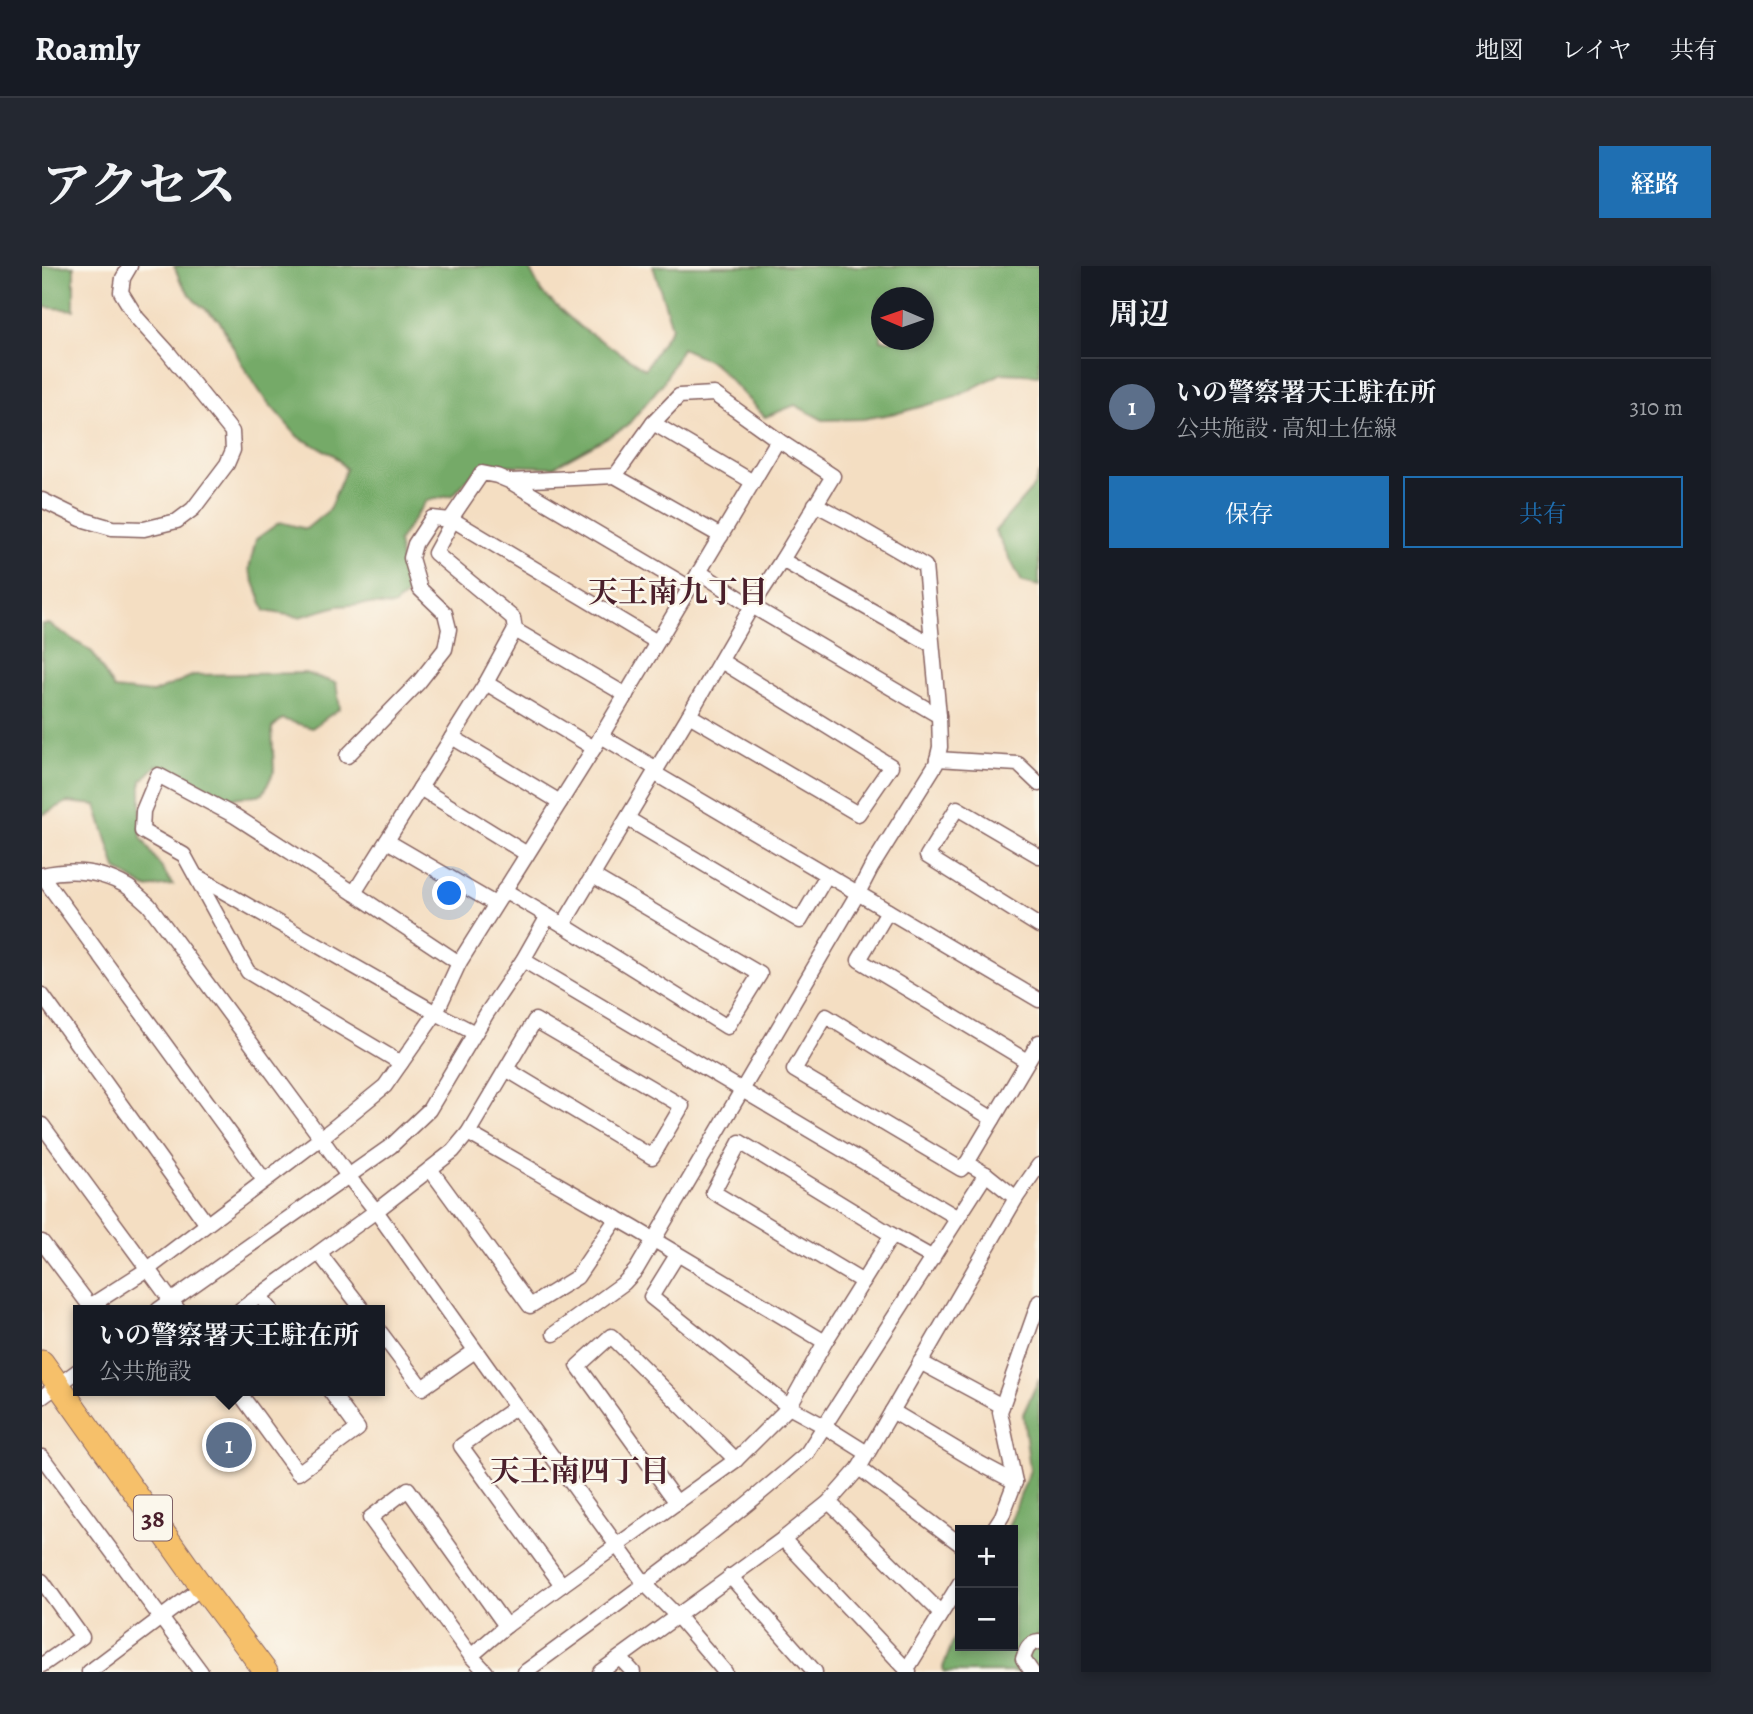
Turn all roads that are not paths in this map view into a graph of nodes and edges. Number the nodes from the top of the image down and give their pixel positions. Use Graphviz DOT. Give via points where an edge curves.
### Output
graph roads {
  1 [pos="130,266"];
  2 [pos="653,423"];
  3 [pos="778,440"];
  4 [pos="615,476"];
  5 [pos="509,481"];
  6 [pos="753,482"];
  7 [pos="42,500"];
  8 [pos="816,504"];
  9 [pos="451,520"];
  10 [pos="721,536"];
  11 [pos="782,560"];
  12 [pos="699,572"];
  13 [pos="690,588"];
  14 [pos="752,606"];
  15 [pos="515,631"];
  16 [pos="657,642"];
  17 [pos="931,644"];
  18 [pos="721,661"];
  19 [pos="486,683"];
  20 [pos="626,695"];
  21 [pos="689,715"];
  22 [pos="939,716"];
  23 [pos="452,737"];
  24 [pos="597,742"];
  25 [pos="347,756"];
  26 [pos="937,759"];
  27 [pos="655,771"];
  28 [pos="1039,784"];
  29 [pos="420,788"];
  30 [pos="560,802"];
  31 [pos="628,819"];
  32 [pos="387,841"];
  33 [pos="527,854"];
  34 [pos="1039,856"];
  35 [pos="827,875"];
  36 [pos="42,876"];
  37 [pos="593,876"];
  38 [pos="197,877"];
  39 [pos="504,890"];
  40 [pos="354,893"];
  41 [pos="858,893"];
  42 [pos="495,904"];
  43 [pos="888,911"];
  44 [pos="548,916"];
  45 [pos="563,925"];
  46 [pos="1039,926"];
  47 [pos="523,960"];
  48 [pos="459,963"];
  49 [pos="42,995"];
  50 [pos="1039,1000"];
  51 [pos="436,1013"];
  52 [pos="475,1033"];
  53 [pos="1039,1042"];
  54 [pos="1027,1061"];
  55 [pos="401,1063"];
  56 [pos="506,1069"];
  57 [pos="741,1090"];
  58 [pos="993,1119"];
  59 [pos="42,1125"];
  60 [pos="468,1133"];
  61 [pos="321,1138"];
  62 [pos="967,1163"];
  63 [pos="1039,1165"];
  64 [pos="430,1169"];
  65 [pos="986,1174"];
  66 [pos="348,1176"];
  67 [pos="264,1180"];
  68 [pos="1016,1198"];
  69 [pos="376,1211"];
  70 [pos="617,1218"];
  71 [pos="958,1218"];
  72 [pos="206,1223"];
  73 [pos="892,1235"];
  74 [pos="653,1241"];
  75 [pos="42,1242"];
  76 [pos="319,1253"];
  77 [pos="677,1255"];
  78 [pos="933,1258"];
  79 [pos="148,1269"];
  80 [pos="863,1282"];
  81 [pos="260,1296"];
  82 [pos="1039,1302"];
  83 [pos="89,1305"];
  84 [pos="92,1305"];
  85 [pos="174,1305"];
  86 [pos="176,1305"];
  87 [pos="247,1305"];
  88 [pos="267,1305"];
  89 [pos="359,1305"];
  90 [pos="554,1334"];
  91 [pos="385,1339"];
  92 [pos="825,1342"];
  93 [pos="475,1351"];
  94 [pos="42,1362"];
  95 [pos="920,1363"];
  96 [pos="73,1374"];
  97 [pos="51,1391"];
  98 [pos="242,1396"];
  99 [pos="334,1396"];
  100 [pos="1002,1406"];
  101 [pos="516,1407"];
  102 [pos="789,1407"];
  103 [pos="892,1412"];
  104 [pos="824,1426"];
  105 [pos="867,1454"];
  106 [pos="42,1457"];
  107 [pos="736,1460"];
  108 [pos="859,1468"];
  109 [pos="1015,1482"];
  110 [pos="829,1502"];
  111 [pos="677,1503"];
  112 [pos="996,1525"];
  113 [pos="783,1539"];
  114 [pos="955,1540"];
  115 [pos="617,1544"];
  116 [pos="730,1576"];
  117 [pos="42,1581"];
  118 [pos="645,1584"];
  119 [pos="562,1585"];
  120 [pos="202,1587"];
  121 [pos="957,1588"];
  122 [pos="942,1613"];
  123 [pos="161,1617"];
  124 [pos="678,1617"];
  125 [pos="506,1626"];
  126 [pos="1039,1642"];
  127 [pos="471,1656"];
  128 [pos="620,1658"];
  129 [pos="42,1665"];
  130 [pos="908,1670"];
  131 [pos="89,1672"];
  132 [pos="201,1672"];
  133 [pos="266,1672"];
  134 [pos="486,1672"];
  135 [pos="525,1672"];
  136 [pos="600,1672"];
  137 [pos="633,1672"];
  138 [pos="725,1672"];
  139 [pos="815,1672"];
  140 [pos="1031,1672"];
  1 -- 7 [label="street" via="121,292 137,318 232,432 233,450 192,509 177,521 144,529 112,528"];
  2 -- 3 [label="street" via="679,396 714,394"];
  2 -- 4 [label="street"];
  2 -- 6 [label="street"];
  3 -- 6 [label="street"];
  3 -- 8 [label="street" via="833,476"];
  4 -- 5 [label="street"];
  4 -- 10 [label="street"];
  5 -- 9 [label="street" via="482,474"];
  5 -- 13 [label="street"];
  6 -- 10 [label="street"];
  8 -- 11 [label="street"];
  8 -- 17 [label="street" via="925,566"];
  9 -- 15 [label="street" via="435,553 513,618"];
  9 -- 16 [label="street"];
  9 -- 25 [label="street" via="432,518 411,558 420,589 445,613 449,629 445,649"];
  10 -- 12 [label="street"];
  11 -- 14 [label="street"];
  11 -- 17 [label="street"];
  12 -- 13 [label="street"];
  12 -- 14 [label="street"];
  13 -- 16 [label="street"];
  14 -- 18 [label="street"];
  14 -- 22 [label="street"];
  15 -- 19 [label="street"];
  15 -- 20 [label="street"];
  16 -- 20 [label="street"];
  17 -- 22 [label="street"];
  18 -- 21 [label="street"];
  18 -- 21 [label="street" via="891,766 858,814"];
  19 -- 23 [label="street"];
  19 -- 24 [label="street"];
  20 -- 24 [label="street"];
  21 -- 27 [label="street"];
  22 -- 26 [label="street"];
  23 -- 29 [label="street"];
  23 -- 30 [label="street"];
  24 -- 27 [label="street"];
  24 -- 30 [label="street"];
  26 -- 28 [label="street" via="1018,764"];
  26 -- 41 [label="street"];
  27 -- 31 [label="street"];
  27 -- 35 [label="street"];
  29 -- 32 [label="street"];
  29 -- 33 [label="street"];
  30 -- 33 [label="street"];
  31 -- 35 [label="street" via="800,921"];
  31 -- 37 [label="street"];
  32 -- 40 [label="street"];
  32 -- 42 [label="street"];
  33 -- 39 [label="street"];
  34 -- 46 [label="street" via="957,808 926,856"];
  35 -- 41 [label="street"];
  36 -- 61 [label="street" via="88,872 104,876 149,905"];
  36 -- 67 [label="street"];
  37 -- 45 [label="street"];
  37 -- 45 [label="street" via="760,974 727,1027"];
  38 -- 40 [label="street" via="184,855 142,831 143,811 158,775 235,816"];
  38 -- 51 [label="street"];
  38 -- 55 [label="street" via="248,972"];
  39 -- 42 [label="street"];
  39 -- 44 [label="street"];
  40 -- 48 [label="street"];
  41 -- 43 [label="street"];
  41 -- 57 [label="street"];
  42 -- 48 [label="street"];
  43 -- 50 [label="street"];
  43 -- 54 [label="street" via="859,961"];
  44 -- 45 [label="street"];
  44 -- 47 [label="street"];
  47 -- 52 [label="street"];
  47 -- 57 [label="street"];
  48 -- 51 [label="street"];
  49 -- 72 [label="street"];
  51 -- 52 [label="street"];
  51 -- 55 [label="street"];
  52 -- 66 [label="street" via="429,1110 391,1146"];
  53 -- 54 [label="street"];
  54 -- 58 [label="street"];
  55 -- 61 [label="street" via="385,1086"];
  56 -- 56 [label="street" via="652,1157 682,1106 535,1020"];
  56 -- 60 [label="street"];
  57 -- 71 [label="street"];
  57 -- 74 [label="street"];
  58 -- 62 [label="street"];
  58 -- 62 [label="street" via="826,1016 794,1070 961,1170"];
  59 -- 79 [label="street"];
  60 -- 64 [label="street"];
  60 -- 70 [label="street"];
  61 -- 66 [label="street"];
  61 -- 67 [label="street"];
  62 -- 65 [label="street"];
  63 -- 68 [label="street"];
  64 -- 69 [label="street"];
  64 -- 70 [label="street" via="530,1306 577,1277"];
  65 -- 68 [label="street"];
  65 -- 71 [label="street"];
  66 -- 69 [label="street"];
  66 -- 86 [label="street"];
  67 -- 72 [label="street"];
  68 -- 95 [label="street"];
  69 -- 76 [label="street"];
  69 -- 93 [label="street"];
  70 -- 74 [label="street"];
  71 -- 78 [label="street"];
  72 -- 79 [label="street"];
  73 -- 78 [label="street"];
  73 -- 80 [label="street"];
  73 -- 80 [label="street" via="740,1142 713,1192"];
  74 -- 77 [label="street"];
  74 -- 90 [label="street" via="624,1283"];
  75 -- 83 [label="street"];
  76 -- 81 [label="street"];
  76 -- 89 [label="street"];
  77 -- 92 [label="street"];
  77 -- 102 [label="street" via="650,1297"];
  78 -- 104 [label="street"];
  79 -- 84 [label="street"];
  79 -- 85 [label="street"];
  80 -- 92 [label="street"];
  81 -- 87 [label="street"];
  81 -- 88 [label="street"];
  82 -- 100 [label="street"];
  91 -- 93 [label="street" via="422,1388"];
  92 -- 102 [label="street"];
  93 -- 101 [label="street"];
  94 -- 97 [label="main road, 38"];
  95 -- 100 [label="street"];
  95 -- 103 [label="street"];
  96 -- 97 [label="street"];
  97 -- 120 [label="main road, 38"];
  98 -- 99 [label="street" via="298,1473 358,1429"];
  100 -- 109 [label="street" via="1002,1427"];
  101 -- 115 [label="street"];
  101 -- 119 [label="street" via="461,1446"];
  102 -- 104 [label="street"];
  102 -- 107 [label="street"];
  103 -- 105 [label="street"];
  103 -- 109 [label="street"];
  104 -- 105 [label="street"];
  104 -- 118 [label="street" via="807,1453 768,1488"];
  105 -- 108 [label="street"];
  106 -- 123 [label="street"];
  107 -- 111 [label="street"];
  107 -- 111 [label="street" via="611,1336 578,1366"];
  108 -- 110 [label="street"];
  108 -- 114 [label="street"];
  109 -- 112 [label="street"];
  110 -- 113 [label="street"];
  110 -- 122 [label="street"];
  111 -- 115 [label="street"];
  113 -- 116 [label="street"];
  113 -- 130 [label="street"];
  115 -- 118 [label="street"];
  115 -- 119 [label="street"];
  116 -- 124 [label="street"];
  116 -- 139 [label="street"];
  117 -- 129 [label="street" via="82,1637"];
  118 -- 124 [label="street"];
  118 -- 135 [label="street"];
  119 -- 125 [label="street"];
  120 -- 123 [label="street"];
  120 -- 133 [label="main road, 38"];
  121 -- 122 [label="street"];
  122 -- 130 [label="street"];
  123 -- 131 [label="street"];
  123 -- 132 [label="street"];
  124 -- 128 [label="street"];
  124 -- 138 [label="street"];
  125 -- 127 [label="street"];
  125 -- 127 [label="street" via="408,1489 370,1518"];
  126 -- 140 [label="street" via="1026,1649 1023,1659"];
  127 -- 134 [label="street"];
  128 -- 136 [label="street"];
  128 -- 137 [label="street"];
}
